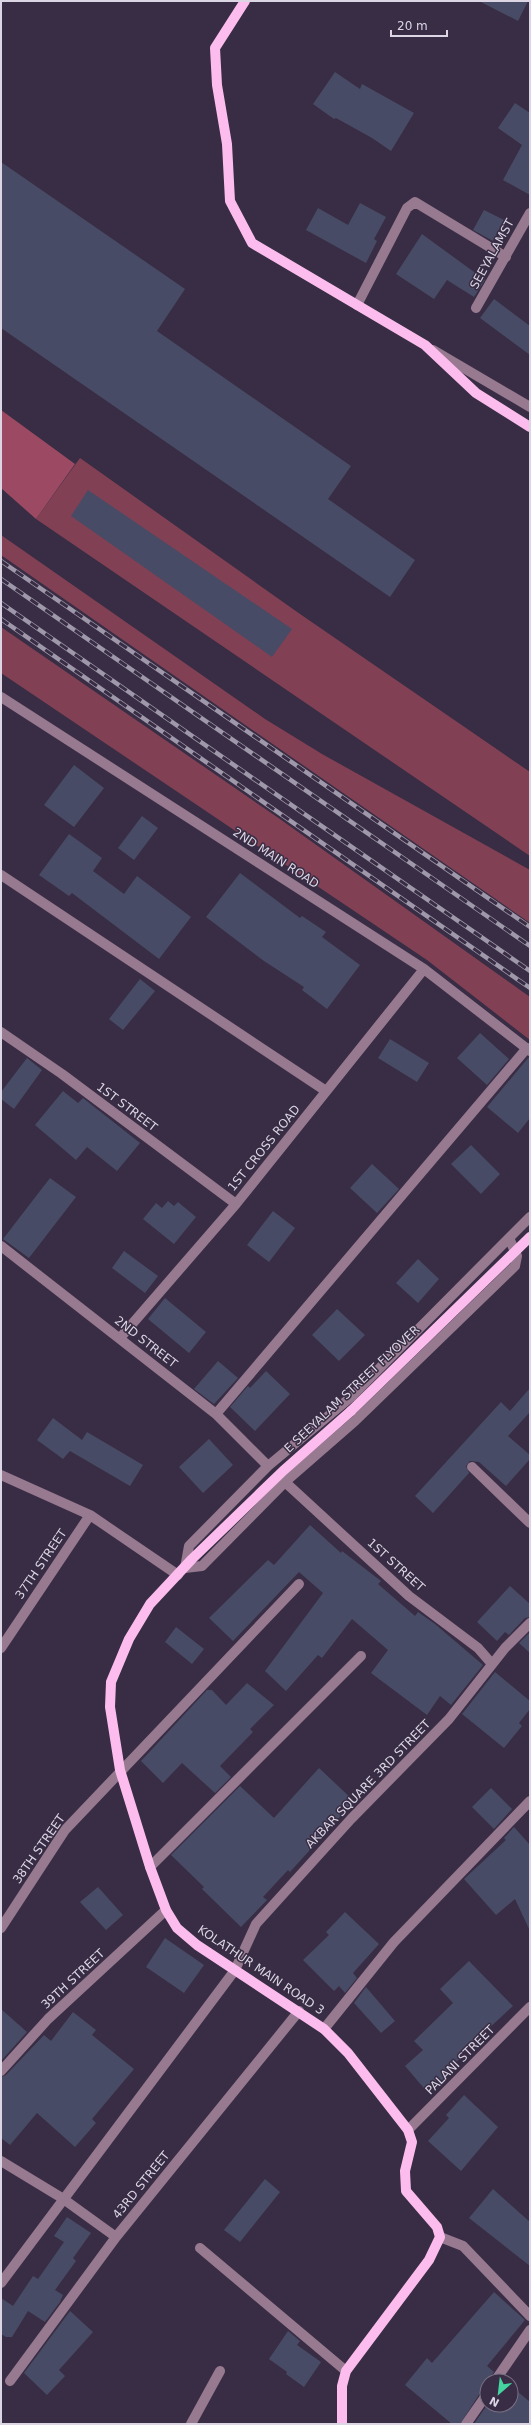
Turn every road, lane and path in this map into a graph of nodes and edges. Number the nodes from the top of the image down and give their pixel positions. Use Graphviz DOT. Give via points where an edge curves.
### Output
graph roads {
  1 [pos="245,1"];
  2 [pos="530,213"];
  3 [pos="506,257"];
  4 [pos="357,305"];
  5 [pos="476,308"];
  6 [pos="425,345"];
  7 [pos="530,407"];
  8 [pos="530,427"];
  9 [pos="1,697"];
  10 [pos="1,875"];
  11 [pos="424,969"];
  12 [pos="1,1032"];
  13 [pos="528,1049"];
  14 [pos="326,1091"];
  15 [pos="236,1204"];
  16 [pos="530,1217"];
  17 [pos="530,1237"];
  18 [pos="509,1238"];
  19 [pos="1,1246"];
  20 [pos="120,1338"];
  21 [pos="216,1414"];
  22 [pos="268,1466"];
  23 [pos="472,1467"];
  24 [pos="1,1475"];
  25 [pos="285,1482"];
  26 [pos="90,1515"];
  27 [pos="530,1523"];
  28 [pos="192,1559"];
  29 [pos="181,1572"];
  30 [pos="299,1584"];
  31 [pos="530,1623"];
  32 [pos="1,1648"];
  33 [pos="360,1656"];
  34 [pos="492,1664"];
  35 [pos="120,1770"];
  36 [pos="530,1801"];
  37 [pos="150,1868"];
  38 [pos="166,1910"];
  39 [pos="1,1928"];
  40 [pos="235,1970"];
  41 [pos="530,2007"];
  42 [pos="299,2011"];
  43 [pos="324,2029"];
  44 [pos="1,2071"];
  45 [pos="408,2130"];
  46 [pos="1,2161"];
  47 [pos="62,2198"];
  48 [pos="116,2237"];
  49 [pos="440,2238"];
  50 [pos="200,2248"];
  51 [pos="1,2283"];
  52 [pos="530,2316"];
  53 [pos="530,2330"];
  54 [pos="220,2371"];
  55 [pos="346,2371"];
  56 [pos="500,2373"];
  57 [pos="10,2381"];
  58 [pos="479,2405"];
  59 [pos="191,2424"];
  60 [pos="342,2424"];
  61 [pos="466,2424"];
  1 -- 4 [label="main road" via="215,48 217,85 227,144 230,201 252,242"];
  2 -- 3 [label="street, SEEYALAMST"];
  3 -- 4 [label="street" via="415,202 407,208"];
  3 -- 5 [label="street, SEEYALAMST"];
  4 -- 6 [label="main road"];
  6 -- 7 [label="street"];
  6 -- 8 [label="main road" via="476,393"];
  9 -- 11 [label="street, 2ND MAIN ROAD"];
  10 -- 14 [label="street"];
  11 -- 13 [label="street, 2ND MAIN ROAD"];
  11 -- 14 [label="street, 1ST CROSS ROAD"];
  12 -- 15 [label="street, 1ST STREET" via="62,1074"];
  13 -- 21 [label="street"];
  14 -- 15 [label="street, 1ST CROSS ROAD"];
  15 -- 20 [label="street, 1ST CROSS ROAD"];
  16 -- 18 [label="street"];
  17 -- 28 [label="main road, E SEEYALAM STREET FLYOVER, bridge" via="351,1411 283,1471"];
  18 -- 22 [label="street" via="351,1397"];
  18 -- 25 [label="street" via="517,1256 516,1266 355,1421"];
  19 -- 20 [label="street, 2ND STREET"];
  20 -- 21 [label="street, 2ND STREET"];
  21 -- 22 [label="street, 2ND STREET"];
  22 -- 29 [label="street" via="189,1546"];
  23 -- 27 [label="street"];
  24 -- 26 [label="street"];
  25 -- 29 [label="street" via="202,1566"];
  25 -- 34 [label="street, 1ST STREET" via="409,1596 478,1648"];
  26 -- 29 [label="street"];
  26 -- 32 [label="street, 37TH STREET"];
  28 -- 29 [label="main road, KOLATHUR MAIN ROAD 3"];
  29 -- 35 [label="main road, KOLATHUR MAIN ROAD 3" via="147,1610 129,1639 111,1682 110,1707"];
  30 -- 35 [label="street, 38TH STREET"];
  31 -- 34 [label="street, AKBAR SQUARE 3RD STREET"];
  33 -- 37 [label="street"];
  34 -- 40 [label="street, AKBAR SQUARE 3RD STREET" via="449,1719 351,1819 256,1924"];
  35 -- 37 [label="main road, KOLATHUR MAIN ROAD 3"];
  35 -- 39 [label="street, 38TH STREET" via="65,1830"];
  36 -- 43 [label="street" via="394,1942"];
  37 -- 38 [label="main road, KOLATHUR MAIN ROAD 3"];
  38 -- 40 [label="main road, KOLATHUR MAIN ROAD 3" via="176,1928 196,1945"];
  38 -- 44 [label="street, 39TH STREET" via="48,2019"];
  40 -- 42 [label="main road, KOLATHUR MAIN ROAD 3"];
  40 -- 47 [label="street, AKBAR SQUARE 3RD STREET"];
  41 -- 45 [label="street, PALANI STREET"];
  42 -- 43 [label="main road, KOLATHUR MAIN ROAD 3"];
  42 -- 48 [label="street, 43RD STREET"];
  43 -- 45 [label="main road, KOLATHUR MAIN ROAD 3" via="348,2053"];
  45 -- 49 [label="main road" via="412,2142 405,2171 406,2191 437,2227"];
  46 -- 47 [label="street"];
  47 -- 48 [label="street"];
  47 -- 51 [label="street, AKBAR SQUARE 3RD STREET"];
  48 -- 57 [label="street, 43RD STREET"];
  49 -- 52 [label="street" via="463,2246"];
  49 -- 55 [label="main road" via="429,2260"];
  50 -- 55 [label="street"];
  53 -- 56 [label="street"];
  54 -- 59 [label="street"];
  55 -- 60 [label="main road" via="342,2386"];
  58 -- 61 [label="street"];
}
